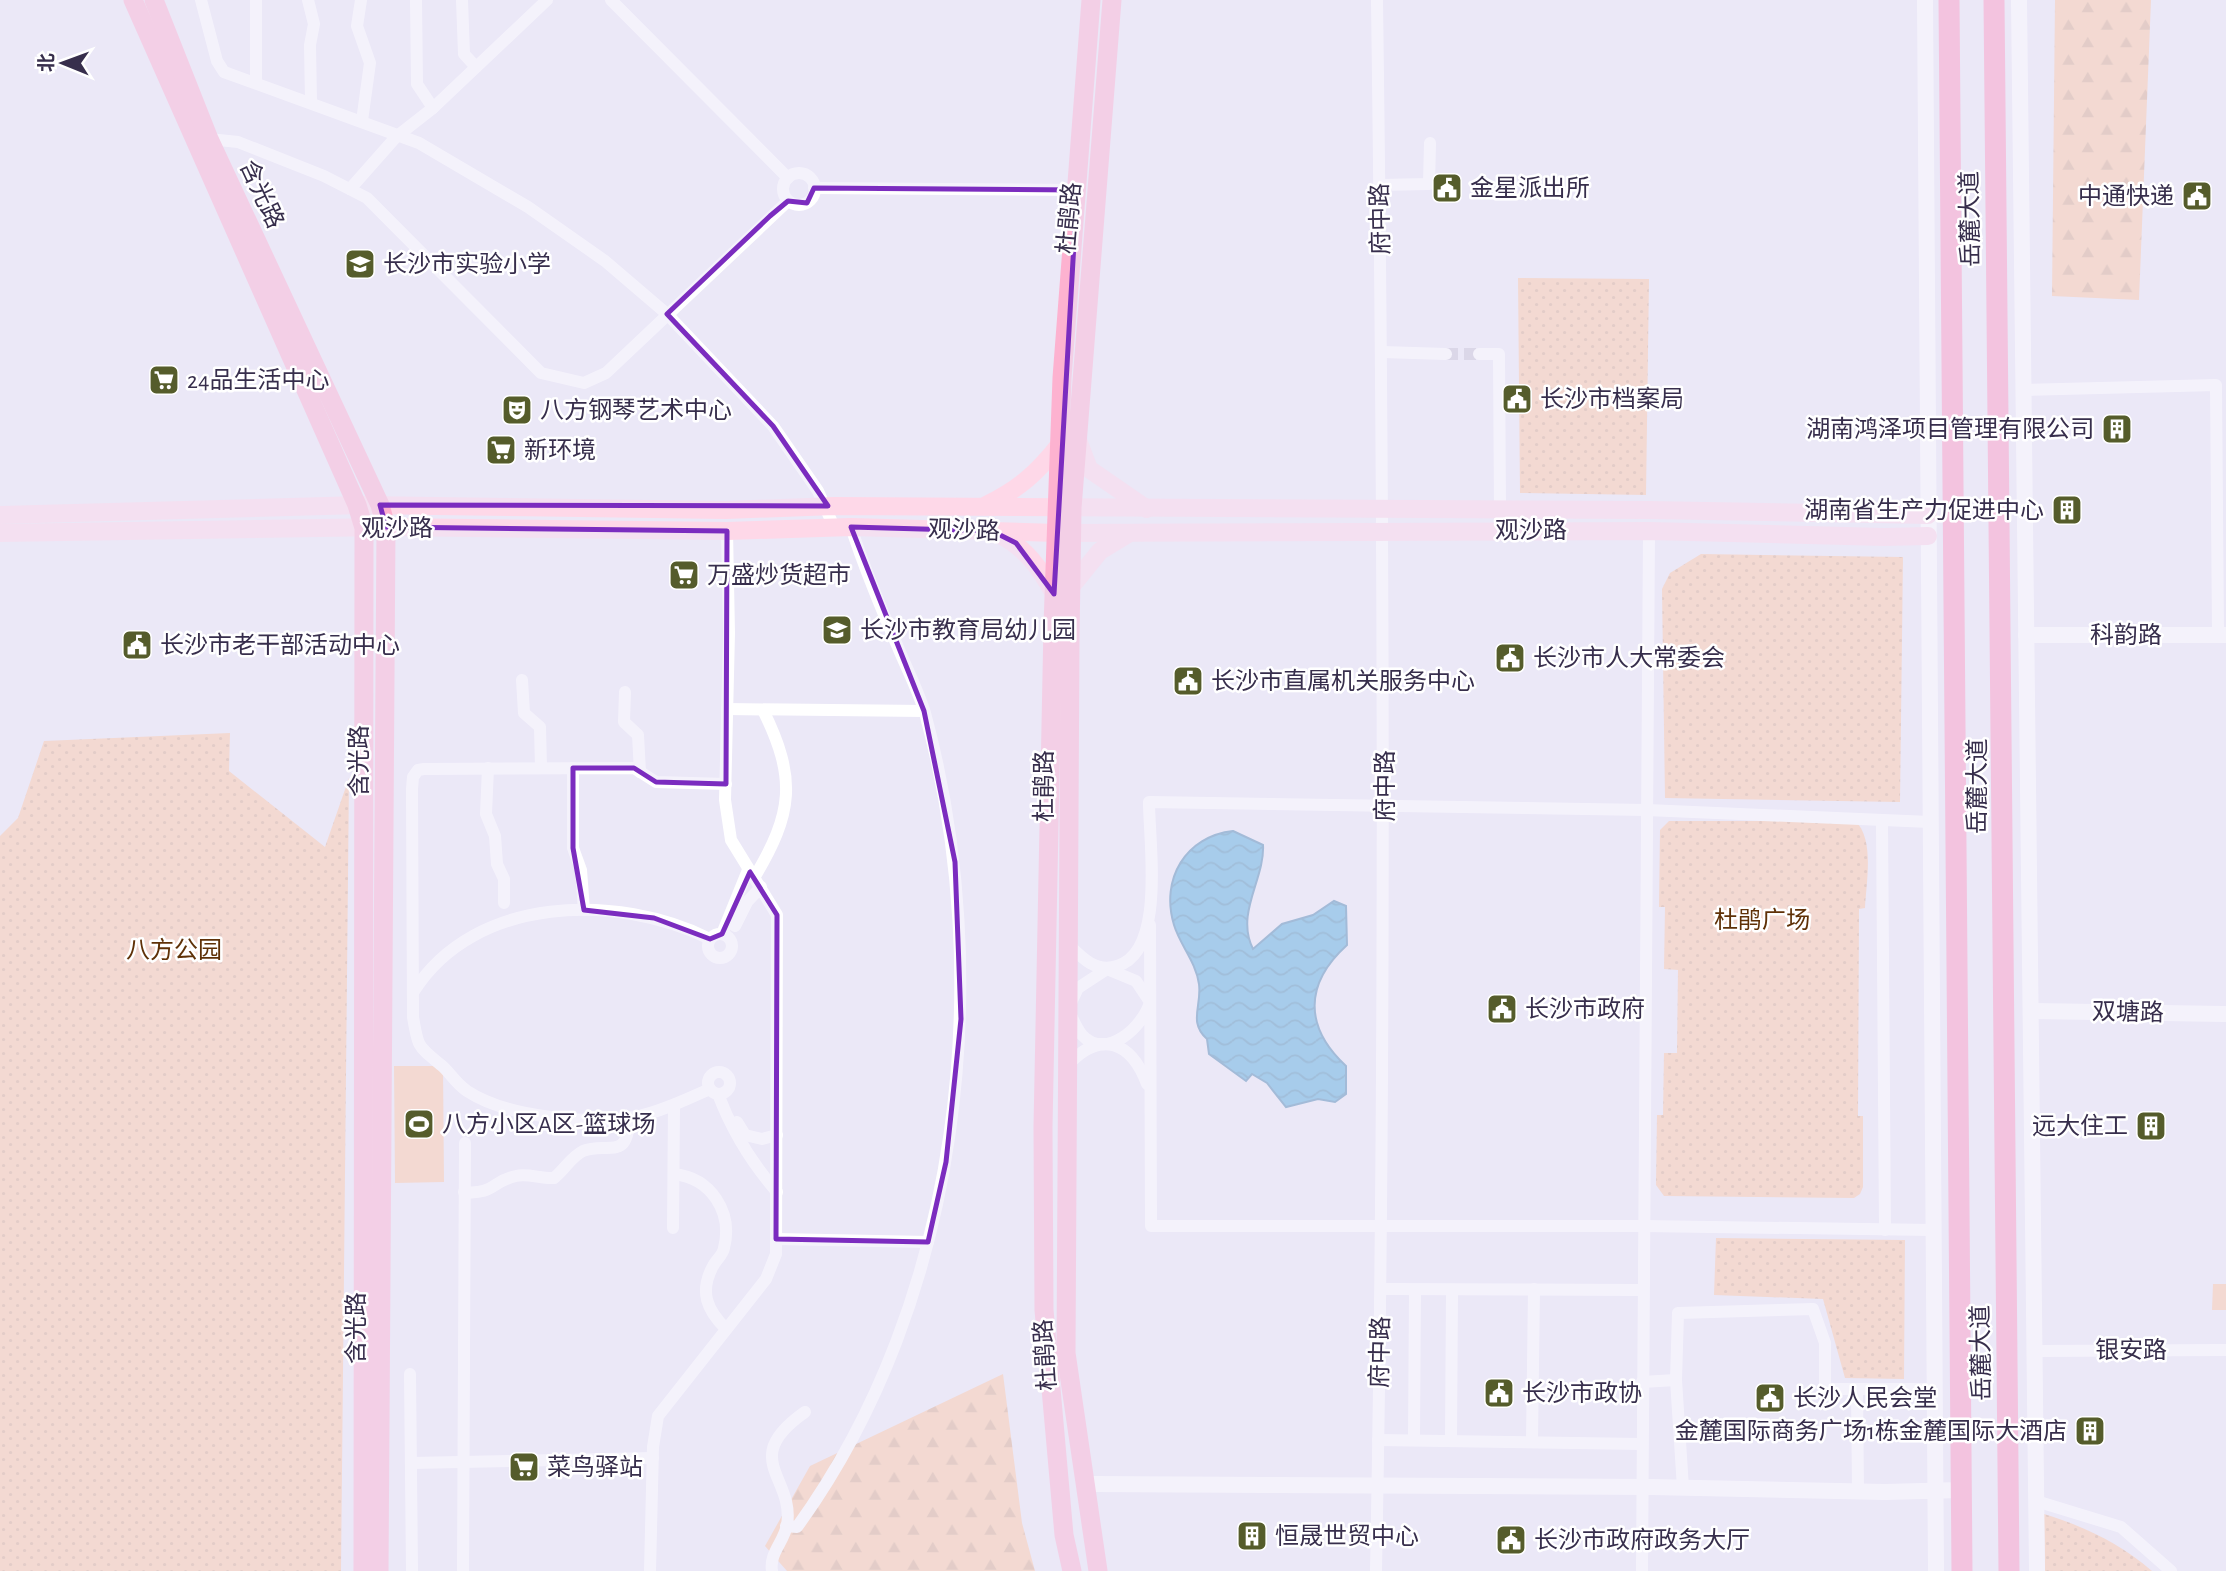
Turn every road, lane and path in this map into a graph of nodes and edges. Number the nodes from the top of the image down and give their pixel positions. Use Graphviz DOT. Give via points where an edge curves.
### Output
graph roads {
  1 [pos="133,0"];
  2 [pos="154,0"];
  3 [pos="201,0"];
  4 [pos="256,0"];
  5 [pos="308,0"];
  6 [pos="361,0"];
  7 [pos="416,0"];
  8 [pos="462,0"];
  9 [pos="547,0"];
  10 [pos="611,0"];
  11 [pos="1091,0"];
  12 [pos="1112,0"];
  13 [pos="1377,0"];
  14 [pos="1925,0"];
  15 [pos="1949,0"];
  16 [pos="1994,0"];
  17 [pos="2019,0"];
  18 [pos="476,67"];
  19 [pos="256,82"];
  20 [pos="312,102"];
  21 [pos="433,108"];
  22 [pos="362,121"];
  23 [pos="400,135"];
  24 [pos="209,139"];
  25 [pos="1430,143"];
  26 [pos="788,178"];
  27 [pos="1380,185"];
  28 [pos="814,188"];
  29 [pos="350,189"];
  30 [pos="1077,190"];
  31 [pos="788,201"];
  32 [pos="667,314"];
  33 [pos="1382,352"];
  34 [pos="1446,354"];
  35 [pos="1479,354"];
  36 [pos="2022,390"];
  37 [pos="1068,439"];
  38 [pos="356,505"];
  39 [pos="380,505"];
  40 [pos="825,506"];
  41 [pos="979,508"];
  42 [pos="1065,508"];
  43 [pos="1147,509"];
  44 [pos="1384,510"];
  45 [pos="1500,510"];
  46 [pos="0,515"];
  47 [pos="1928,515"];
  48 [pos="386,527"];
  49 [pos="842,527"];
  50 [pos="364,528"];
  51 [pos="1384,530"];
  52 [pos="727,531"];
  53 [pos="992,531"];
  54 [pos="1649,531"];
  55 [pos="1133,532"];
  56 [pos="0,533"];
  57 [pos="1064,533"];
  58 [pos="1928,536"];
  59 [pos="1062,591"];
  60 [pos="2026,635"];
  61 [pos="2222,635"];
  62 [pos="522,680"];
  63 [pos="625,692"];
  64 [pos="727,709"];
  65 [pos="763,710"];
  66 [pos="925,711"];
  67 [pos="488,768"];
  68 [pos="541,768"];
  69 [pos="573,768"];
  70 [pos="640,772"];
  71 [pos="726,784"];
  72 [pos="1385,806"];
  73 [pos="1647,810"];
  74 [pos="1930,822"];
  75 [pos="1882,823"];
  76 [pos="755,878"];
  77 [pos="504,903"];
  78 [pos="584,910"];
  79 [pos="1150,925"];
  80 [pos="721,938"];
  81 [pos="1067,943"];
  82 [pos="1107,969"];
  83 [pos="414,991"];
  84 [pos="1150,1002"];
  85 [pos="1068,1009"];
  86 [pos="2031,1011"];
  87 [pos="2226,1014"];
  88 [pos="1098,1043"];
  89 [pos="1068,1065"];
  90 [pos="717,1092"];
  91 [pos="1151,1094"];
  92 [pos="674,1105"];
  93 [pos="629,1117"];
  94 [pos="777,1135"];
  95 [pos="465,1143"];
  96 [pos="674,1174"];
  97 [pos="464,1192"];
  98 [pos="777,1192"];
  99 [pos="1382,1226"];
  100 [pos="1643,1226"];
  101 [pos="673,1228"];
  102 [pos="1885,1230"];
  103 [pos="1933,1230"];
  104 [pos="776,1239"];
  105 [pos="928,1242"];
  106 [pos="1381,1289"];
  107 [pos="1534,1289"];
  108 [pos="1415,1290"];
  109 [pos="1452,1290"];
  110 [pos="1643,1290"];
  111 [pos="726,1329"];
  112 [pos="2226,1350"];
  113 [pos="2035,1351"];
  114 [pos="410,1374"];
  115 [pos="1676,1380"];
  116 [pos="1642,1382"];
  117 [pos="1857,1389"];
  118 [pos="1935,1389"];
  119 [pos="805,1412"];
  120 [pos="1378,1440"];
  121 [pos="1414,1440"];
  122 [pos="1451,1441"];
  123 [pos="1532,1441"];
  124 [pos="1642,1444"];
  125 [pos="653,1458"];
  126 [pos="464,1462"];
  127 [pos="411,1463"];
  128 [pos="1087,1484"];
  129 [pos="1377,1486"];
  130 [pos="1642,1487"];
  131 [pos="1683,1488"];
  132 [pos="1961,1490"];
  133 [pos="1935,1491"];
  134 [pos="1858,1492"];
  135 [pos="2036,1501"];
  136 [pos="786,1526"];
  137 [pos="363,1571"];
  138 [pos="379,1571"];
  139 [pos="412,1571"];
  140 [pos="463,1571"];
  141 [pos="650,1571"];
  142 [pos="772,1571"];
  143 [pos="1072,1571"];
  144 [pos="1098,1571"];
  145 [pos="1376,1571"];
  146 [pos="1642,1571"];
  147 [pos="1936,1571"];
  148 [pos="1962,1571"];
  149 [pos="2009,1571"];
  150 [pos="2036,1571"];
  151 [pos="2171,1571"];
  1 -- 38 [label="main road, 含光路"];
  2 -- 24 [label="main road, 含光路"];
  3 -- 19 [label="street" via="224,72"];
  4 -- 19 [label="street"];
  5 -- 20 [label="street" via="314,24"];
  6 -- 22 [label="street" via="358,26 370,63"];
  7 -- 21 [label="street" via="417,84"];
  8 -- 18 [label="street" via="464,54"];
  9 -- 18 [label="street"];
  10 -- 26 [label="street"];
  11 -- 30 [label="main road, 杜鹃路"];
  12 -- 37 [label="main road, 杜鹃路"];
  13 -- 27 [label="street, 府中路"];
  14 -- 47 [label="street"];
  15 -- 132 [label="highway, 岳麓大道"];
  16 -- 149 [label="highway, 岳麓大道"];
  17 -- 36 [label="street"];
  18 -- 21 [label="street"];
  19 -- 20 [label="street"];
  20 -- 22 [label="street"];
  21 -- 23 [label="street"];
  22 -- 23 [label="street"];
  23 -- 29 [label="street"];
  23 -- 32 [label="street" via="528,207 605,261"];
  24 -- 29 [label="street" via="238,142"];
  24 -- 39 [label="main road, 含光路"];
  25 -- 27 [label="street" via="1429,184"];
  26 -- 28 [label="street" via="800,173 809,177"];
  26 -- 31 [label="street" via="783,193"];
  27 -- 33 [label="street, 府中路"];
  28 -- 30 [label="street"];
  28 -- 31 [label="street" via="807,203"];
  29 -- 32 [label="street" via="388,216 541,373 584,383 606,373"];
  30 -- 37 [label="main road, 杜鹃路"];
  31 -- 32 [label="street"];
  32 -- 40 [label="street" via="773,426"];
  33 -- 34 [label="street"];
  33 -- 44 [label="street, 府中路"];
  35 -- 45 [label="street" via="1499,354"];
  36 -- 60 [label="street"];
  36 -- 61 [label="street" via="2216,385"];
  37 -- 41 [label="main road" via="1012,493"];
  37 -- 42 [label="main road, 杜鹃路"];
  37 -- 43 [label="main road" via="1089,469"];
  38 -- 39 [label="main road, 观沙路"];
  38 -- 46 [label="main road, 观沙路"];
  38 -- 50 [label="main road, 含光路"];
  39 -- 40 [label="main road, 观沙路" via="726,510"];
  39 -- 48 [label="main road, 含光路"];
  40 -- 41 [label="main road, 观沙路"];
  40 -- 49 [label="street"];
  41 -- 42 [label="main road, 观沙路"];
  42 -- 43 [label="main road, 观沙路"];
  42 -- 57 [label="main road, 杜鹃路"];
  43 -- 44 [label="main road, 观沙路"];
  44 -- 45 [label="main road, 观沙路"];
  44 -- 51 [label="street, 府中路"];
  45 -- 47 [label="main road, 观沙路"];
  47 -- 58 [label="street"];
  48 -- 50 [label="main road, 观沙路"];
  48 -- 52 [label="main road, 观沙路"];
  48 -- 138 [label="main road, 含光路"];
  49 -- 52 [label="main road, 观沙路"];
  49 -- 53 [label="main road, 观沙路"];
  49 -- 66 [label="street"];
  50 -- 56 [label="main road, 观沙路"];
  50 -- 137 [label="main road, 含光路"];
  51 -- 54 [label="main road, 观沙路"];
  51 -- 55 [label="main road, 观沙路"];
  51 -- 72 [label="street, 府中路"];
  52 -- 64 [label="street"];
  53 -- 57 [label="main road, 观沙路"];
  53 -- 59 [label="main road" via="1016,543"];
  54 -- 58 [label="main road, 观沙路"];
  54 -- 73 [label="street"];
  55 -- 57 [label="main road, 观沙路"];
  55 -- 59 [label="main road" via="1100,551"];
  57 -- 59 [label="main road, 杜鹃路"];
  58 -- 74 [label="street"];
  59 -- 81 [label="main road, 杜鹃路"];
  59 -- 143 [label="main road, 杜鹃路" via="1043,1127 1044,1310 1064,1535"];
  60 -- 61 [label="street, 科韵路"];
  60 -- 86 [label="street"];
  62 -- 68 [label="street" via="524,713 540,727"];
  63 -- 70 [label="street" via="624,722 638,735"];
  64 -- 65 [label="street"];
  64 -- 71 [label="street"];
  65 -- 66 [label="street"];
  65 -- 76 [label="street" via="782,751 787,779 785,812"];
  66 -- 105 [label="street" via="955,862 961,1019 946,1162"];
  67 -- 68 [label="street"];
  67 -- 77 [label="street" via="486,814 504,880"];
  67 -- 83 [label="street" via="424,769 413,777"];
  68 -- 69 [label="street"];
  69 -- 70 [label="street" via="634,768"];
  69 -- 78 [label="street" via="573,848 581,870"];
  70 -- 71 [label="street" via="656,782"];
  71 -- 76 [label="street" via="732,840"];
  72 -- 73 [label="street"];
  72 -- 79 [label="street" via="1149,802"];
  72 -- 99 [label="street, 府中路"];
  73 -- 75 [label="street"];
  73 -- 100 [label="street"];
  74 -- 75 [label="street"];
  74 -- 103 [label="street"];
  75 -- 102 [label="street"];
  76 -- 80 [label="street"];
  76 -- 80 [label="street" via="747,902"];
  76 -- 94 [label="street" via="777,915"];
  78 -- 80 [label="street" via="654,918"];
  78 -- 83 [label="street" via="540,913 495,925 448,951"];
  79 -- 82 [label="street" via="1140,950 1126,964"];
  79 -- 84 [label="street"];
  81 -- 82 [label="street" via="1086,962"];
  81 -- 85 [label="main road, 杜鹃路"];
  82 -- 84 [label="street" via="1136,981"];
  82 -- 85 [label="street" via="1078,988"];
  83 -- 93 [label="street" via="416,1038 424,1054 468,1092 511,1109 550,1117"];
  84 -- 88 [label="street" via="1146,1018 1134,1032"];
  84 -- 91 [label="street"];
  85 -- 88 [label="street" via="1082,1035"];
  85 -- 89 [label="main road, 杜鹃路"];
  86 -- 87 [label="street, 双塘路"];
  86 -- 113 [label="street"];
  88 -- 89 [label="street" via="1081,1051"];
  88 -- 91 [label="street" via="1117,1045 1135,1058"];
  89 -- 128 [label="main road, 杜鹃路" via="1066,1353"];
  90 -- 92 [label="street"];
  90 -- 94 [label="street" via="745,1135 762,1139"];
  90 -- 98 [label="street" via="743,1147"];
  91 -- 99 [label="street" via="1151,1226"];
  92 -- 93 [label="street"];
  92 -- 96 [label="street"];
  93 -- 97 [label="street" via="622,1144 612,1150 587,1149 554,1178 520,1175 485,1193"];
  94 -- 98 [label="street"];
  95 -- 97 [label="street"];
  96 -- 101 [label="street"];
  96 -- 111 [label="street" via="699,1181 714,1194 726,1220 724,1251 706,1282 706,1298 711,1314"];
  97 -- 126 [label="street"];
  98 -- 104 [label="street"];
  99 -- 100 [label="street"];
  99 -- 106 [label="street, 府中路"];
  100 -- 102 [label="street"];
  100 -- 110 [label="street"];
  102 -- 103 [label="street"];
  103 -- 118 [label="street"];
  104 -- 105 [label="street"];
  104 -- 111 [label="street" via="776,1254 766,1279"];
  105 -- 136 [label="street" via="874,1393 820,1495 797,1527"];
  106 -- 108 [label="street"];
  106 -- 120 [label="street, 府中路"];
  107 -- 109 [label="street"];
  107 -- 110 [label="street"];
  107 -- 123 [label="street"];
  108 -- 109 [label="street"];
  108 -- 121 [label="street"];
  109 -- 122 [label="street"];
  110 -- 116 [label="street"];
  111 -- 125 [label="street" via="658,1416"];
  112 -- 113 [label="street, 银安路"];
  113 -- 135 [label="street"];
  114 -- 127 [label="street"];
  115 -- 116 [label="street"];
  115 -- 117 [label="street" via="1678,1313 1813,1310 1825,1343 1825,1389"];
  115 -- 131 [label="street"];
  116 -- 124 [label="street"];
  117 -- 118 [label="street"];
  117 -- 134 [label="street"];
  118 -- 133 [label="street"];
  119 -- 136 [label="street" via="788,1424 773,1450 772,1469 781,1489"];
  120 -- 121 [label="street"];
  120 -- 129 [label="street, 府中路"];
  121 -- 122 [label="street"];
  122 -- 123 [label="street"];
  123 -- 124 [label="street"];
  124 -- 130 [label="street"];
  125 -- 126 [label="street"];
  125 -- 141 [label="street"];
  126 -- 127 [label="street"];
  126 -- 140 [label="street"];
  127 -- 139 [label="street"];
  128 -- 129 [label="street"];
  128 -- 144 [label="main road, 杜鹃路"];
  129 -- 130 [label="street"];
  129 -- 145 [label="street, 府中路"];
  130 -- 131 [label="street"];
  130 -- 146 [label="street"];
  131 -- 134 [label="street"];
  132 -- 133 [label="street"];
  132 -- 148 [label="highway, 岳麓大道"];
  133 -- 134 [label="street"];
  133 -- 147 [label="street"];
  135 -- 150 [label="street"];
  135 -- 151 [label="street" via="2121,1527"];
  136 -- 142 [label="street" via="772,1556"];
}
